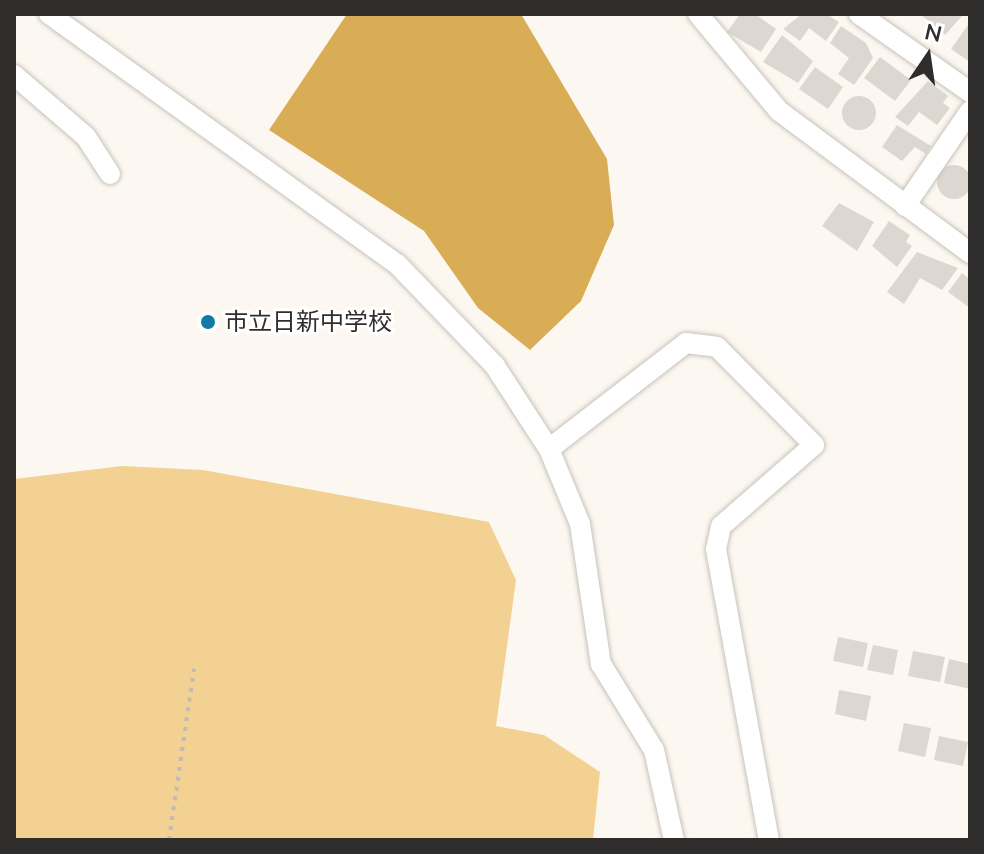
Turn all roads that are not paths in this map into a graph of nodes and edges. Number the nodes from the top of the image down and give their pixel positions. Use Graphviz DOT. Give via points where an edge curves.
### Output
graph roads {
  1 [pos="49,14"];
  2 [pos="698,14"];
  3 [pos="859,14"];
  4 [pos="14,75"];
  5 [pos="970,92"];
  6 [pos="970,111"];
  7 [pos="110,174"];
  8 [pos="905,206"];
  9 [pos="970,253"];
  10 [pos="549,449"];
  11 [pos="674,840"];
  12 [pos="769,840"];
  1 -- 10 [label="street" via="397,264 495,366"];
  2 -- 8 [label="street" via="779,111"];
  3 -- 5 [label="street"];
  4 -- 7 [label="street" via="86,137"];
  6 -- 8 [label="street"];
  8 -- 9 [label="street"];
  10 -- 11 [label="street" via="580,524 601,664 654,750"];
  10 -- 12 [label="street" via="686,343 717,347 814,445 721,526 716,549"];
}
